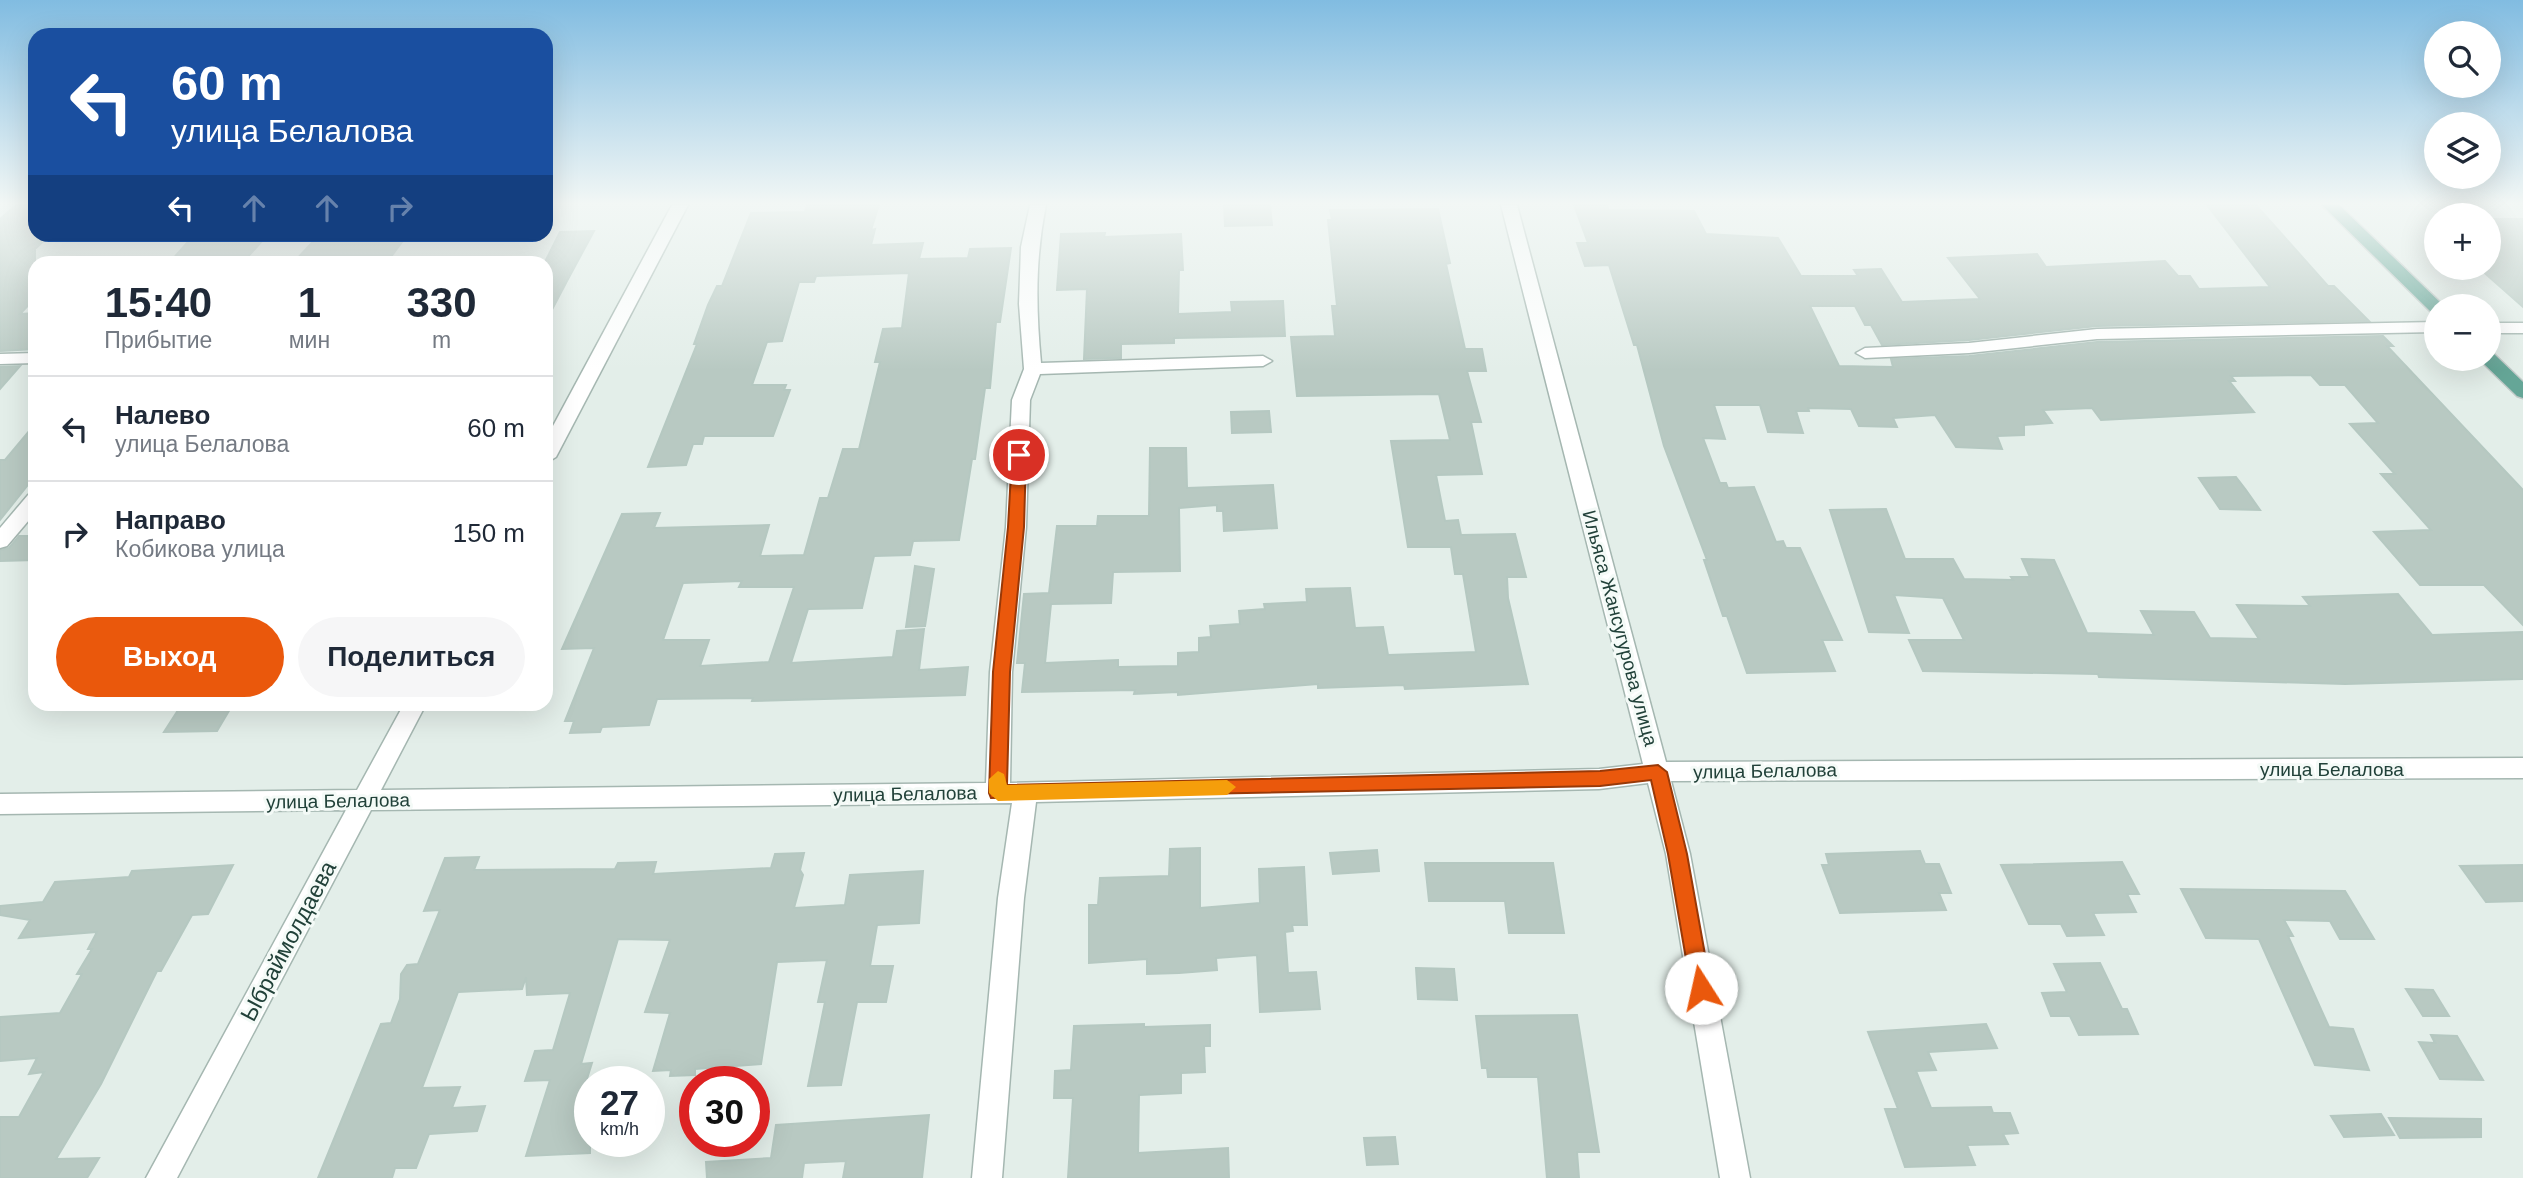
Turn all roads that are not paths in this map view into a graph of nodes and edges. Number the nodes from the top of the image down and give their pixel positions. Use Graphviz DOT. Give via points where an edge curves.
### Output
graph roads {
  1 [pos="651,260"];
  2 [pos="1029,260"];
  3 [pos="1523,260"];
  4 [pos="2387,260"];
  5 [pos="2424,295"];
  6 [pos="2424,327"];
  7 [pos="2501,328"];
  8 [pos="2523,328"];
  9 [pos="1865,353"];
  10 [pos="28,358"];
  11 [pos="0,359"];
  12 [pos="1263,360"];
  13 [pos="1032,369"];
  14 [pos="2501,371"];
  15 [pos="2523,392"];
  16 [pos="553,444"];
  17 [pos="28,508"];
  18 [pos="1,541"];
  19 [pos="411,711"];
  20 [pos="2523,768"];
  21 [pos="1658,772"];
  22 [pos="1025,792"];
  23 [pos="998,793"];
  24 [pos="363,801"];
  25 [pos="0,804"];
  26 [pos="161,1178"];
  27 [pos="987,1178"];
  28 [pos="1735,1178"];
  1 -- 16 [label="street"];
  2 -- 13 [label="street"];
  3 -- 21 [label="street, Ильяса Жансугурова улица"];
  4 -- 5 [label="main road"];
  6 -- 9 [label="street" via="2097,334 1969,348"];
  7 -- 8 [label="street"];
  10 -- 11 [label="street"];
  12 -- 13 [label="street"];
  13 -- 23 [label="street" via="1021,400 1016,527 1001,672"];
  14 -- 15 [label="main road"];
  17 -- 18 [label="street"];
  19 -- 24 [label="street, Ыбраймолдаева"];
  20 -- 21 [label="street, улица Белалова"];
  21 -- 22 [label="street, улица Белалова" via="1600,779"];
  21 -- 28 [label="street, Ильяса Жансугурова улица" via="1678,854"];
  22 -- 23 [label="street, улица Белалова"];
  22 -- 27 [label="street" via="1011,898"];
  23 -- 24 [label="street, улица Белалова"];
  24 -- 25 [label="street, улица Белалова"];
  24 -- 26 [label="street, Ыбраймолдаева"];
}
